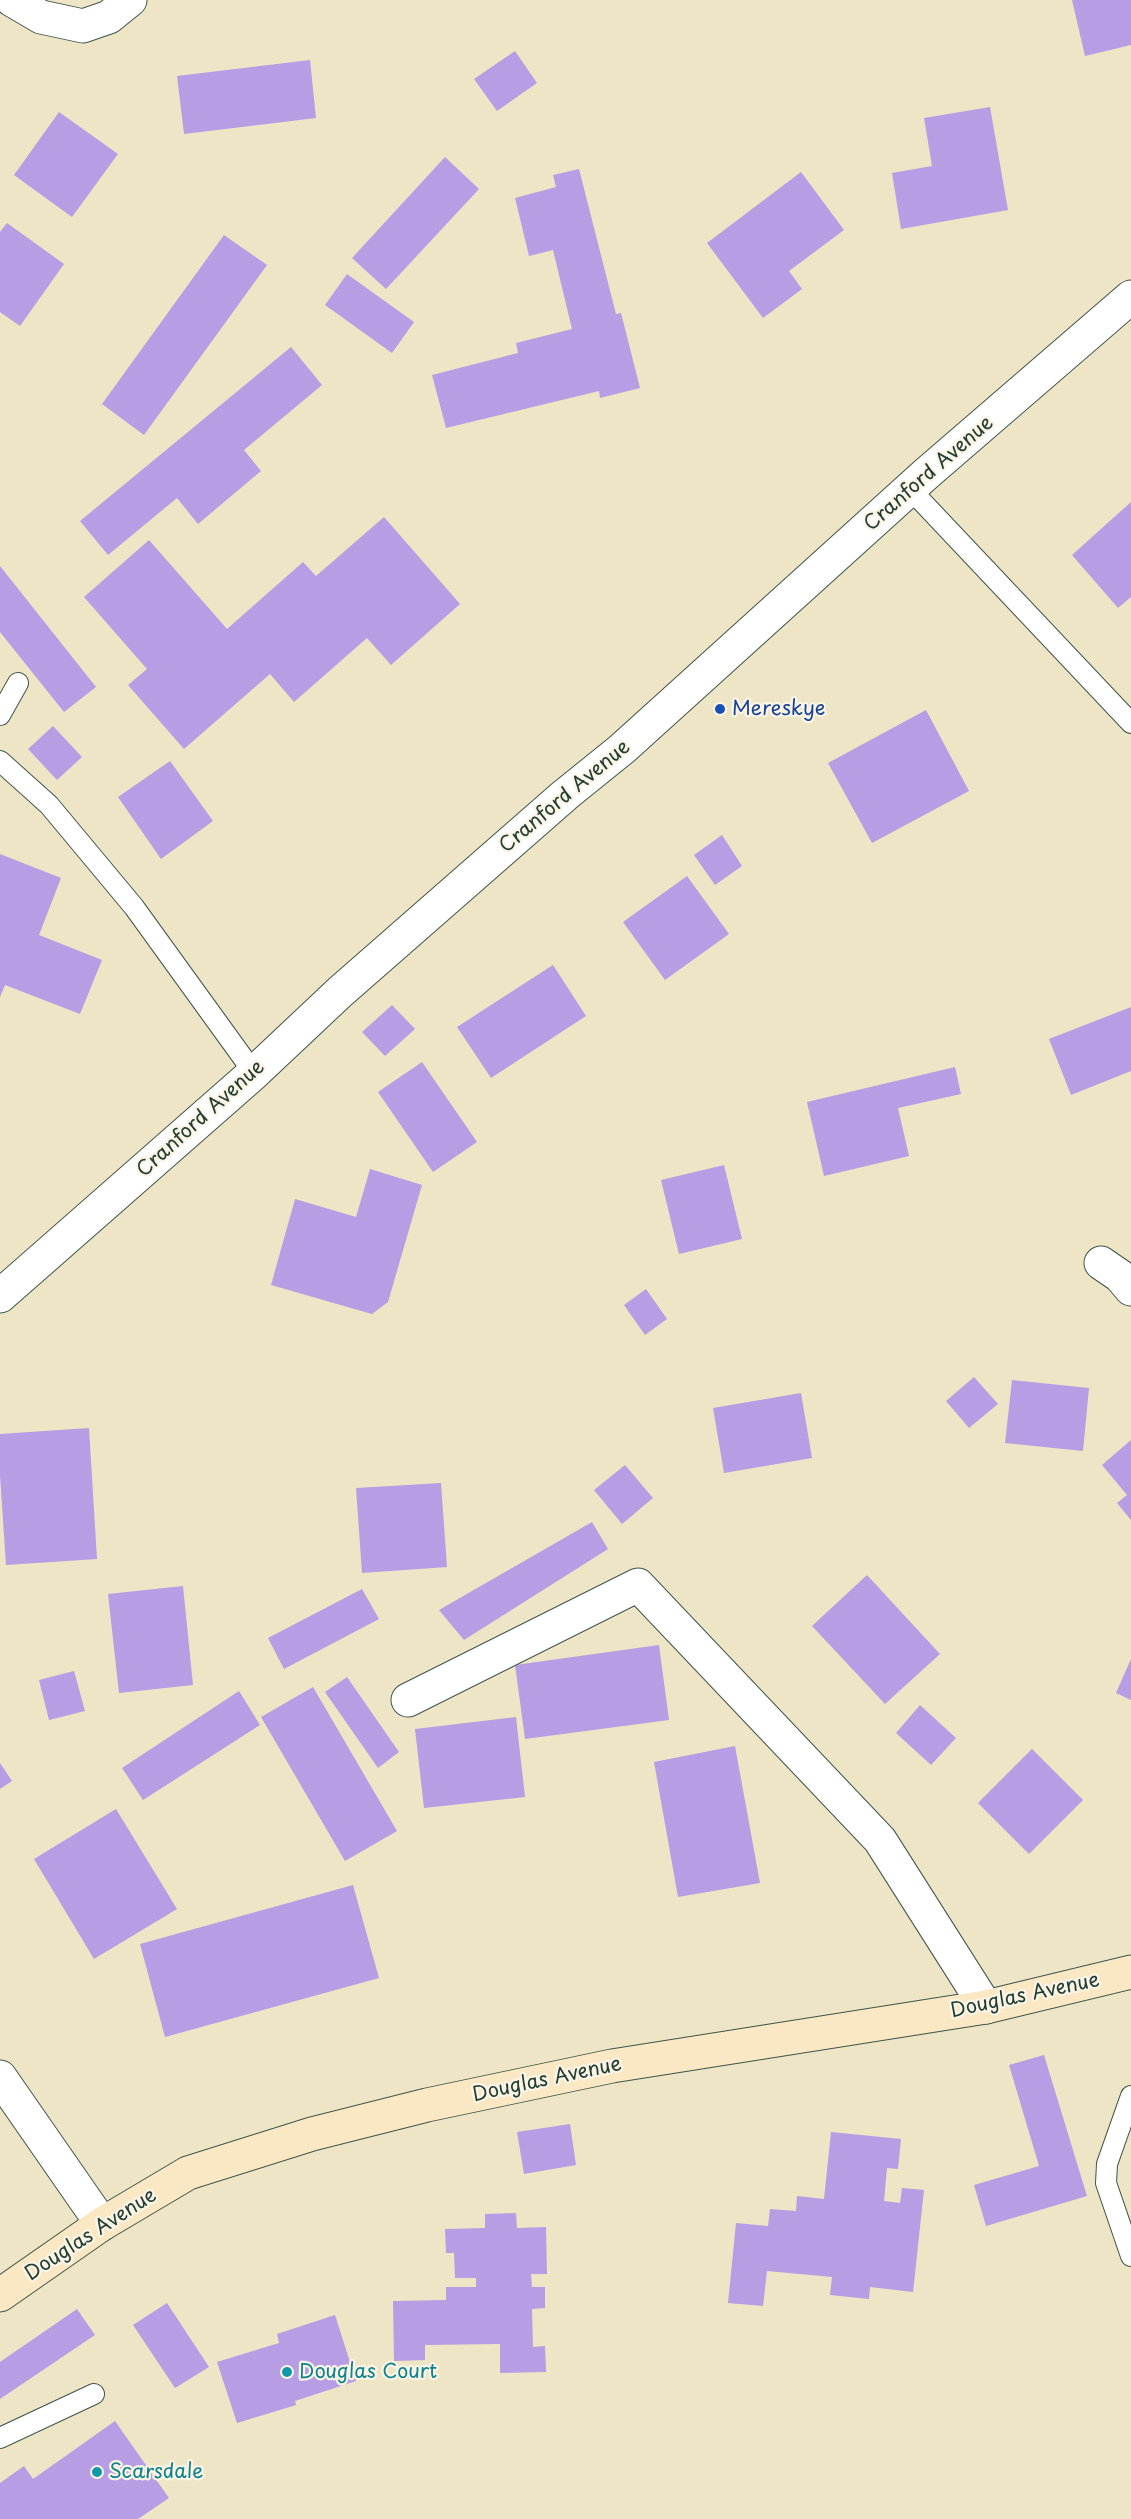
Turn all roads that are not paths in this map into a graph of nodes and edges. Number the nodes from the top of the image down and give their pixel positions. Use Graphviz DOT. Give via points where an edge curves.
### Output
graph roads {
  1 [pos="130,0"];
  2 [pos="8,6"];
  3 [pos="1131,297"];
  4 [pos="910,490"];
  5 [pos="18,683"];
  6 [pos="0,715"];
  7 [pos="1131,723"];
  8 [pos="0,761"];
  9 [pos="254,1072"];
  10 [pos="1101,1263"];
  11 [pos="1131,1289"];
  12 [pos="0,1296"];
  13 [pos="408,1700"];
  14 [pos="1131,1972"];
  15 [pos="987,2007"];
  16 [pos="0,2077"];
  17 [pos="1131,2096"];
  18 [pos="102,2224"];
  19 [pos="1131,2256"];
  20 [pos="0,2295"];
  21 [pos="94,2394"];
  22 [pos="0,2438"];
  1 -- 2 [label="street" via="110,17 83,26"];
  3 -- 4 [label="street, Cranford Avenue"];
  4 -- 7 [label="lane"];
  4 -- 9 [label="street, Cranford Avenue"];
  5 -- 6 [label="lane"];
  8 -- 9 [label="lane" via="49,805 134,907"];
  9 -- 12 [label="street, Cranford Avenue"];
  10 -- 11 [label="street"];
  13 -- 15 [label="street" via="638,1585 880,1840"];
  14 -- 15 [label="street, Douglas Avenue"];
  15 -- 18 [label="street, Douglas Avenue" via="612,2066 427,2105 312,2134 188,2173"];
  16 -- 18 [label="street"];
  17 -- 19 [label="lane" via="1107,2163 1106,2183"];
  18 -- 20 [label="street, Douglas Avenue"];
  21 -- 22 [label="lane"];
}
